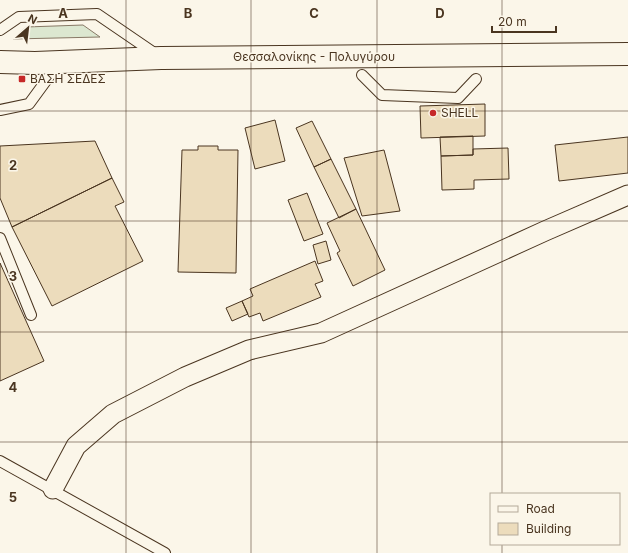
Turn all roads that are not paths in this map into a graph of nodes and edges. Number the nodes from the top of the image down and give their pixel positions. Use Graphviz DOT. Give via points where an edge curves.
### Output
graph roads {
  1 [pos="0,30"];
  2 [pos="628,54"];
  3 [pos="161,58"];
  4 [pos="0,62"];
  5 [pos="60,62"];
  6 [pos="362,76"];
  7 [pos="476,79"];
  8 [pos="0,110"];
  9 [pos="628,195"];
  10 [pos="0,238"];
  11 [pos="31,315"];
  12 [pos="0,461"];
  13 [pos="53,489"];
  14 [pos="165,553"];
  1 -- 3 [label="lane" via="19,17 97,14"];
  2 -- 3 [label="main road, Θεσσαλονίκης - Πολυγύρου"];
  3 -- 5 [label="main road, Θεσσαλονίκης - Πολυγύρου"];
  4 -- 5 [label="main road, Θεσσαλονίκης - Πολυγύρου"];
  5 -- 8 [label="lane" via="29,104"];
  6 -- 7 [label="lane" via="382,95 458,98"];
  9 -- 13 [label="street" via="321,333 249,350 184,377 113,414 76,446"];
  10 -- 11 [label="lane"];
  12 -- 13 [label="lane"];
  13 -- 14 [label="lane"];
}
